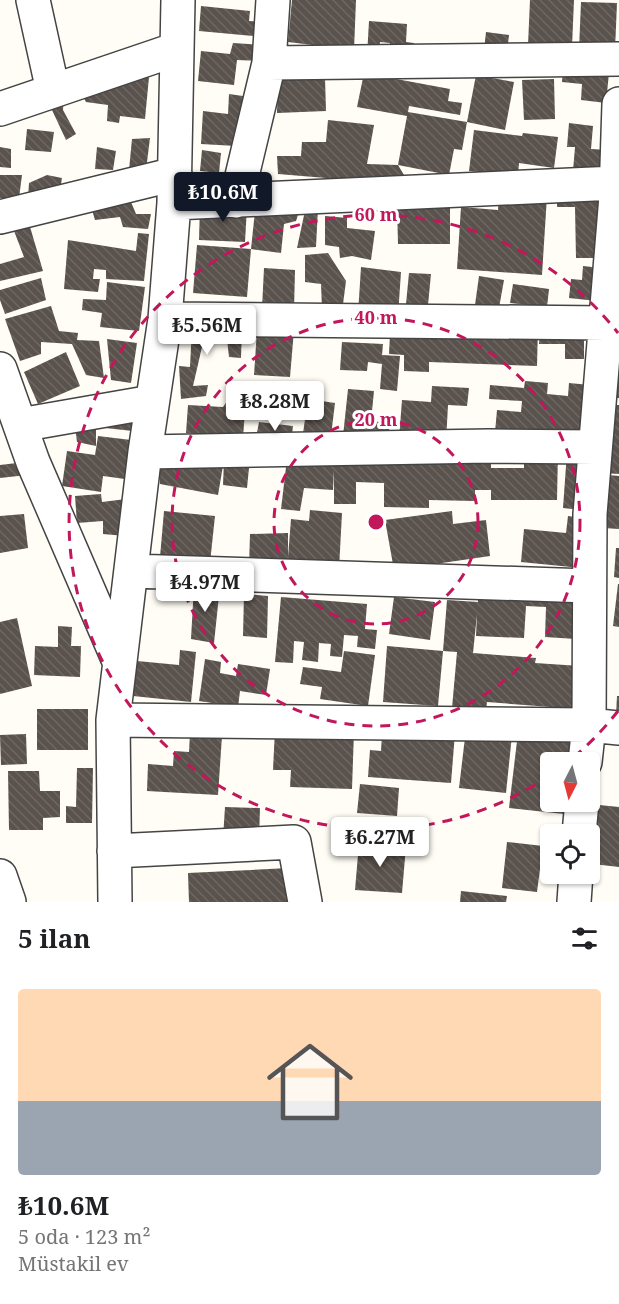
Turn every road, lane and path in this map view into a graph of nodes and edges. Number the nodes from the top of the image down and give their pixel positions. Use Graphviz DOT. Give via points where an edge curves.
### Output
graph roads {
  1 [pos="33,0"];
  2 [pos="178,0"];
  3 [pos="273,0"];
  4 [pos="177,49"];
  5 [pos="619,59"];
  6 [pos="269,63"];
  7 [pos="53,91"];
  8 [pos="619,104"];
  9 [pos="0,109"];
  10 [pos="175,189"];
  11 [pos="617,192"];
  12 [pos="236,201"];
  13 [pos="0,217"];
  14 [pos="165,319"];
  15 [pos="606,323"];
  16 [pos="611,363"];
  17 [pos="0,369"];
  18 [pos="152,402"];
  19 [pos="20,425"];
  20 [pos="595,447"];
  21 [pos="145,452"];
  22 [pos="131,571"];
  23 [pos="589,586"];
  24 [pos="120,662"];
  25 [pos="113,720"];
  26 [pos="604,727"];
  27 [pos="590,752"];
  28 [pos="114,851"];
  29 [pos="0,876"];
  30 [pos="575,884"];
  31 [pos="9,902"];
  32 [pos="115,902"];
  33 [pos="305,902"];
  34 [pos="574,902"];
  1 -- 7 [label="street"];
  2 -- 4 [label="street"];
  3 -- 6 [label="street"];
  4 -- 7 [label="street"];
  4 -- 10 [label="street"];
  5 -- 6 [label="street"];
  6 -- 12 [label="street"];
  7 -- 9 [label="street"];
  8 -- 11 [label="street"];
  10 -- 12 [label="street"];
  10 -- 13 [label="street"];
  10 -- 14 [label="street"];
  11 -- 12 [label="street"];
  11 -- 15 [label="street"];
  14 -- 15 [label="street"];
  14 -- 18 [label="street"];
  15 -- 16 [label="street"];
  16 -- 20 [label="street"];
  17 -- 19 [label="street"];
  18 -- 19 [label="street"];
  18 -- 21 [label="street"];
  19 -- 24 [label="street"];
  20 -- 21 [label="street"];
  20 -- 23 [label="street"];
  21 -- 22 [label="street"];
  22 -- 23 [label="street"];
  22 -- 24 [label="street"];
  23 -- 26 [label="street"];
  24 -- 25 [label="street"];
  25 -- 26 [label="street"];
  25 -- 28 [label="street"];
  26 -- 27 [label="street"];
  28 -- 32 [label="street"];
  28 -- 33 [label="street" via="294,842"];
  29 -- 31 [label="street"];
  30 -- 34 [label="street"];
}
